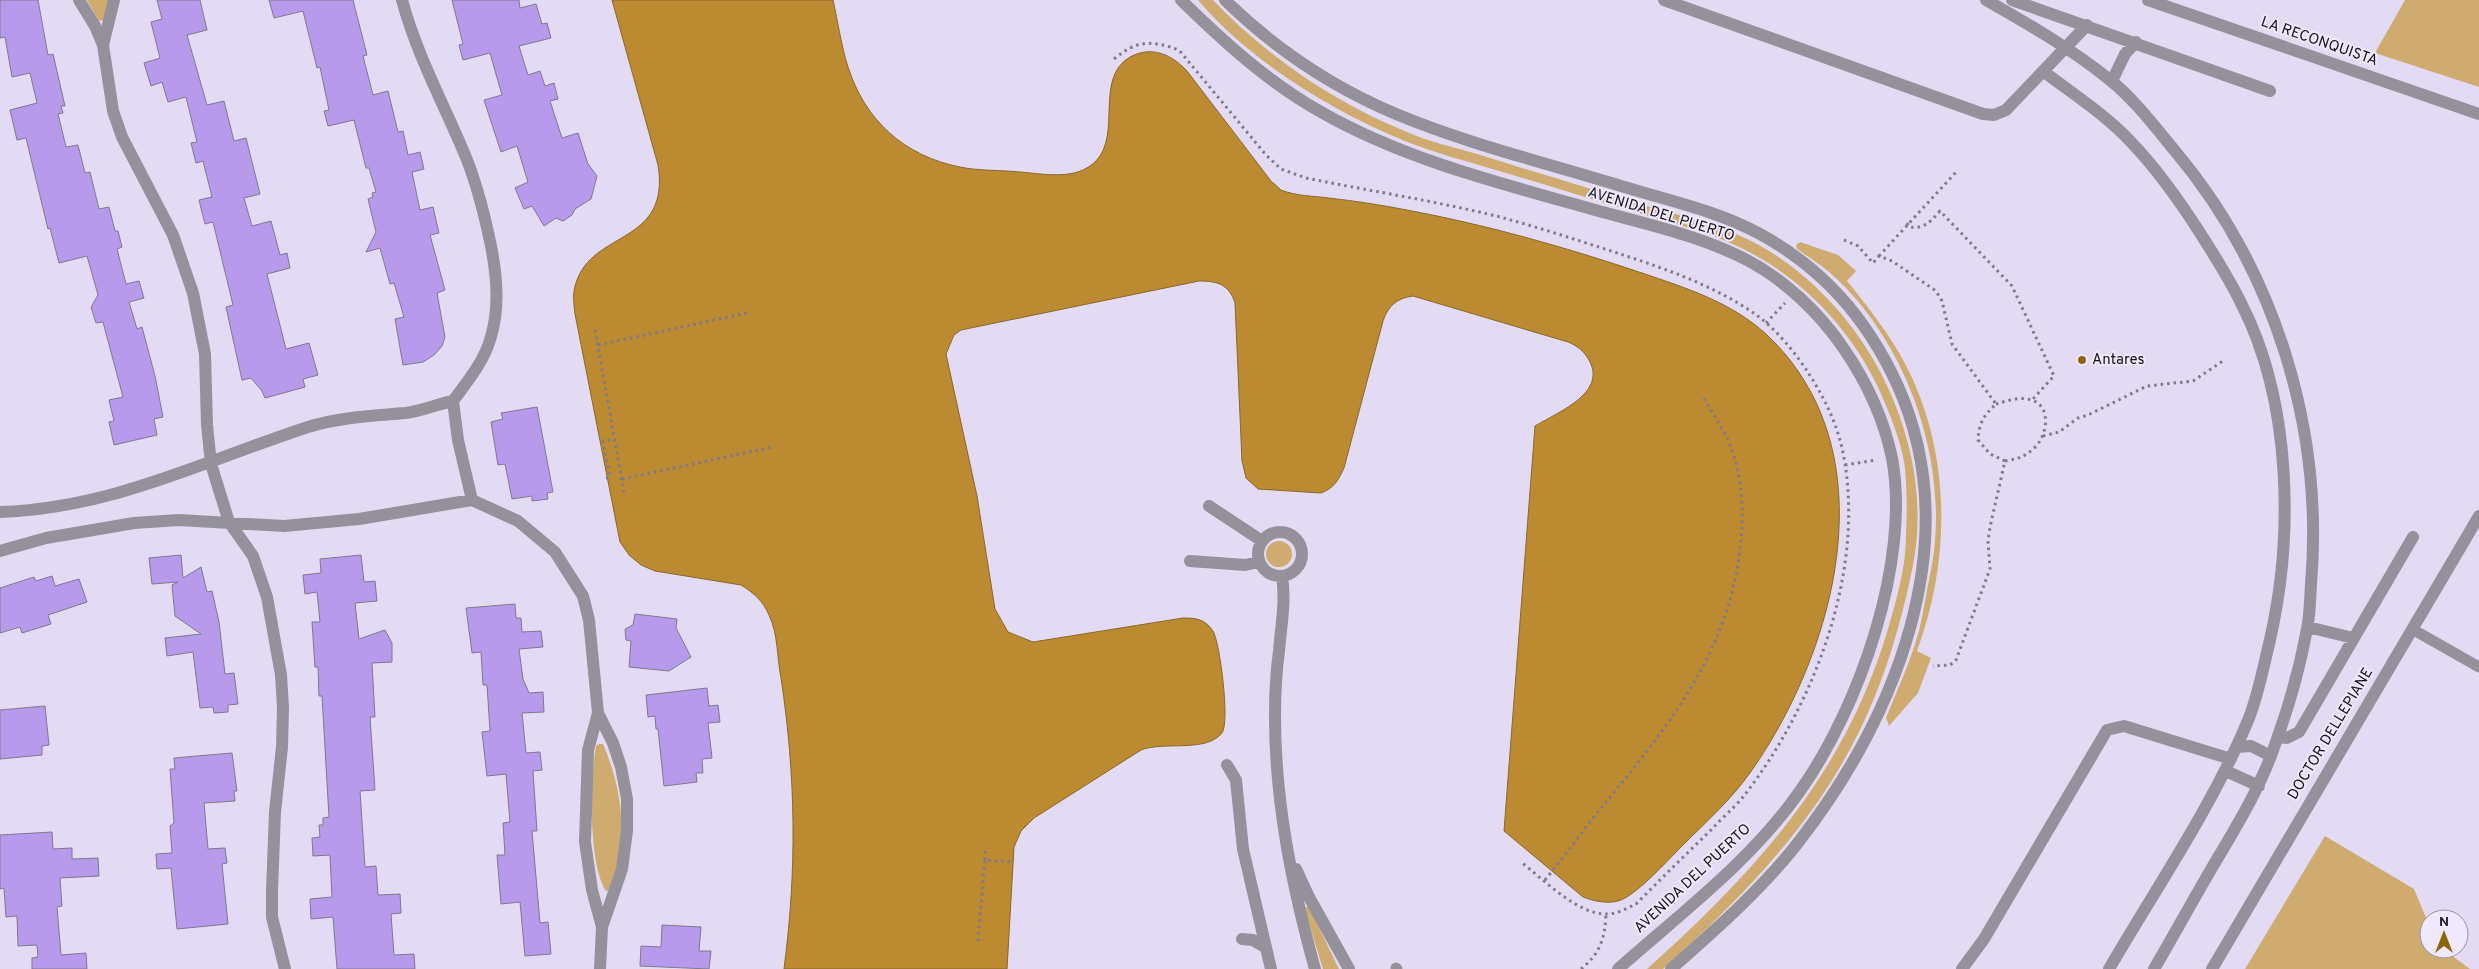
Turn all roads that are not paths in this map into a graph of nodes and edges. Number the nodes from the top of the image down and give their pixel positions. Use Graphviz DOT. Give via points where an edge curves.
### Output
graph roads {
  1 [pos="79,0"];
  2 [pos="114,0"];
  3 [pos="402,0"];
  4 [pos="1181,0"];
  5 [pos="1225,0"];
  6 [pos="1664,0"];
  7 [pos="1986,0"];
  8 [pos="2012,0"];
  9 [pos="2148,0"];
  10 [pos="2088,25"];
  11 [pos="2136,42"];
  12 [pos="103,45"];
  13 [pos="2065,48"];
  14 [pos="2043,72"];
  15 [pos="2112,81"];
  16 [pos="2270,91"];
  17 [pos="2479,114"];
  18 [pos="453,401"];
  19 [pos="211,464"];
  20 [pos="472,500"];
  21 [pos="1209,506"];
  22 [pos="0,512"];
  23 [pos="2479,516"];
  24 [pos="229,522"];
  25 [pos="2413,537"];
  26 [pos="1262,542"];
  27 [pos="0,551"];
  28 [pos="1190,560"];
  29 [pos="1259,562"];
  30 [pos="1282,576"];
  31 [pos="2308,627"];
  32 [pos="2412,629"];
  33 [pos="2353,638"];
  34 [pos="2479,668"];
  35 [pos="598,713"];
  36 [pos="2278,737"];
  37 [pos="2236,747"];
  38 [pos="2271,756"];
  39 [pos="1227,765"];
  40 [pos="2229,765"];
  41 [pos="2258,786"];
  42 [pos="1287,848"];
  43 [pos="602,927"];
  44 [pos="1242,939"];
  45 [pos="1265,947"];
  46 [pos="285,969"];
  47 [pos="600,969"];
  48 [pos="1271,969"];
  49 [pos="1315,969"];
  50 [pos="1349,969"];
  51 [pos="1618,969"];
  52 [pos="1671,969"];
  53 [pos="1962,969"];
  54 [pos="2109,969"];
  55 [pos="2154,969"];
  56 [pos="2212,969"];
  1 -- 12 [label="street"];
  2 -- 12 [label="street"];
  3 -- 18 [label="street" via="420,53 475,183 493,260 496,300 490,341 480,364"];
  4 -- 51 [label="street, AVENIDA DEL PUERTO" via="1245,60 1280,86 1320,112 1368,136 1472,175 1682,235 1721,249 1768,273 1794,293 1835,335 1868,388 1892,457 1894,538 1874,634 1847,705 1821,758 1786,810 1748,854"];
  5 -- 52 [label="street, AVENIDA DEL PUERTO" via="1268,39 1307,66 1394,113 1437,130 1687,206 1763,235 1816,270 1836,291 1872,338 1905,402 1920,452 1927,502 1926,543 1913,615 1897,665 1866,739 1838,786 1800,839 1713,932"];
  6 -- 14 [label="street" via="1983,114 1994,115 2006,110"];
  7 -- 13 [label="street"];
  8 -- 10 [label="street"];
  9 -- 17 [label="street, LA RECONQUISTA"];
  10 -- 11 [label="street"];
  10 -- 13 [label="street"];
  11 -- 15 [label="street" via="2125,54"];
  11 -- 16 [label="street"];
  12 -- 19 [label="street" via="113,111 122,137 154,193 193,293 205,354"];
  13 -- 14 [label="street"];
  13 -- 15 [label="street"];
  14 -- 37 [label="street" via="2130,140 2182,204 2242,304 2266,370 2280,440 2284,491 2283,570 2265,663 2250,715"];
  15 -- 31 [label="street" via="2194,173 2259,282 2274,319 2295,388 2311,476 2315,542"];
  18 -- 19 [label="street" via="407,413 346,418 310,427"];
  18 -- 20 [label="street"];
  19 -- 22 [label="street" via="153,484 86,501"];
  19 -- 24 [label="street"];
  20 -- 24 [label="street" via="359,519 284,526"];
  20 -- 35 [label="street" via="518,521 539,536 555,552 583,596 589,620"];
  21 -- 26 [label="street"];
  23 -- 32 [label="street, DOCTOR DELLEPIANE"];
  24 -- 27 [label="street" via="179,520 134,523 46,538"];
  24 -- 46 [label="street" via="253,556 267,597 281,675 282,747 275,812 272,917"];
  25 -- 33 [label="street"];
  26 -- 29 [label="street" via="1258,548"];
  26 -- 30 [label="street" via="1273,533 1280,532 1294,536 1299,542 1300,564 1296,570"];
  28 -- 29 [label="street" via="1246,565"];
  29 -- 30 [label="street" via="1268,573"];
  30 -- 42 [label="street" via="1284,599 1276,679 1276,743 1279,806"];
  31 -- 33 [label="street"];
  31 -- 36 [label="street"];
  32 -- 34 [label="lane"];
  32 -- 56 [label="street, DOCTOR DELLEPIANE"];
  33 -- 36 [label="street" via="2299,732 2286,738"];
  35 -- 43 [label="street" via="588,750 585,842 592,890"];
  35 -- 43 [label="street" via="616,751 628,799 628,831 622,869"];
  36 -- 38 [label="street"];
  37 -- 38 [label="street" via="2251,746"];
  37 -- 40 [label="street"];
  38 -- 41 [label="street"];
  39 -- 45 [label="street" via="1236,780 1243,850"];
  40 -- 41 [label="street"];
  40 -- 53 [label="street" via="2124,726 2107,730 1984,939"];
  40 -- 54 [label="street"];
  41 -- 55 [label="street"];
  42 -- 49 [label="street"];
  42 -- 50 [label="street" via="1309,897"];
  43 -- 47 [label="street"];
  44 -- 45 [label="street" via="1254,940"];
  45 -- 48 [label="street"];
}
